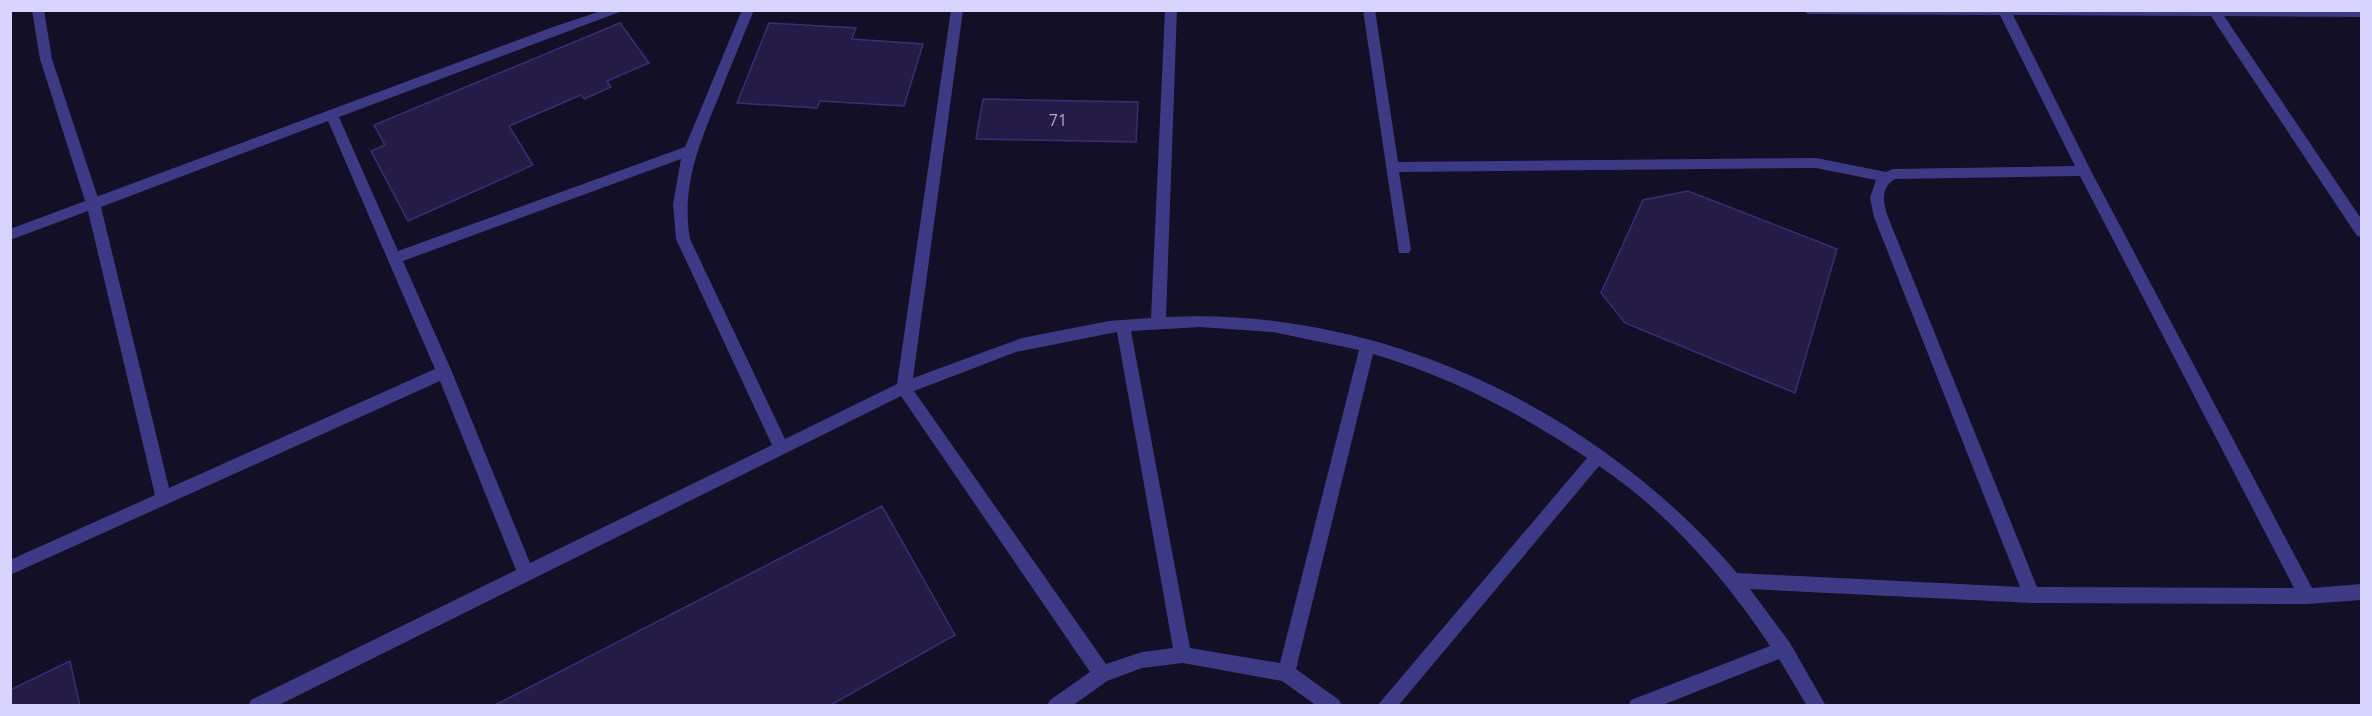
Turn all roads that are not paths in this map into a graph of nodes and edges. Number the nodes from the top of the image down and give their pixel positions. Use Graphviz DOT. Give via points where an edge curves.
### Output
graph roads {
  1 [pos="38,10"];
  2 [pos="619,10"];
  3 [pos="748,10"];
  4 [pos="957,10"];
  5 [pos="1171,10"];
  6 [pos="1369,10"];
  7 [pos="1808,10"];
  8 [pos="2005,12"];
  9 [pos="2215,13"];
  10 [pos="2361,14"];
  11 [pos="332,116"];
  12 [pos="690,150"];
  13 [pos="1393,167"];
  14 [pos="2084,171"];
  15 [pos="1886,177"];
  16 [pos="93,204"];
  17 [pos="2361,232"];
  18 [pos="10,235"];
  19 [pos="1404,249"];
  20 [pos="395,258"];
  21 [pos="1158,322"];
  22 [pos="1123,325"];
  23 [pos="1368,344"];
  24 [pos="444,372"];
  25 [pos="904,388"];
  26 [pos="781,448"];
  27 [pos="1599,455"];
  28 [pos="164,499"];
  29 [pos="10,568"];
  30 [pos="526,573"];
  31 [pos="1733,581"];
  32 [pos="2361,592"];
  33 [pos="2032,595"];
  34 [pos="2307,596"];
  35 [pos="1784,649"];
  36 [pos="1183,655"];
  37 [pos="1286,672"];
  38 [pos="1102,674"];
  39 [pos="257,705"];
  40 [pos="1056,705"];
  41 [pos="1334,705"];
  42 [pos="1386,705"];
  43 [pos="1636,705"];
  44 [pos="1817,705"];
  1 -- 16 [label="street" via="46,59"];
  2 -- 11 [label="street"];
  3 -- 12 [label="street"];
  4 -- 25 [label="street"];
  5 -- 21 [label="street"];
  6 -- 13 [label="street"];
  7 -- 8 [label="street"];
  8 -- 9 [label="street"];
  8 -- 14 [label="street"];
  9 -- 10 [label="street"];
  9 -- 17 [label="street"];
  11 -- 16 [label="street"];
  11 -- 20 [label="street"];
  12 -- 20 [label="street"];
  12 -- 26 [label="street" via="679,189 683,239"];
  13 -- 15 [label="street" via="1816,163"];
  13 -- 19 [label="street"];
  14 -- 15 [label="street"];
  14 -- 34 [label="street"];
  15 -- 33 [label="street" via="1875,194 1879,210"];
  16 -- 18 [label="street"];
  16 -- 28 [label="street"];
  20 -- 24 [label="street"];
  21 -- 22 [label="street"];
  21 -- 23 [label="street" via="1228,322 1299,329"];
  22 -- 25 [label="street" via="1013,347"];
  22 -- 36 [label="street"];
  23 -- 27 [label="street" via="1447,371 1524,407"];
  23 -- 37 [label="street"];
  24 -- 28 [label="street"];
  24 -- 30 [label="street"];
  25 -- 26 [label="street"];
  25 -- 38 [label="street"];
  26 -- 30 [label="street"];
  27 -- 31 [label="street" via="1668,512"];
  27 -- 42 [label="street"];
  28 -- 29 [label="street"];
  30 -- 39 [label="street"];
  31 -- 33 [label="street"];
  31 -- 35 [label="street"];
  32 -- 34 [label="street"];
  33 -- 34 [label="street"];
  35 -- 43 [label="street"];
  35 -- 44 [label="street"];
  36 -- 37 [label="street"];
  36 -- 38 [label="street" via="1142,660"];
  37 -- 41 [label="street"];
  38 -- 40 [label="street"];
}
